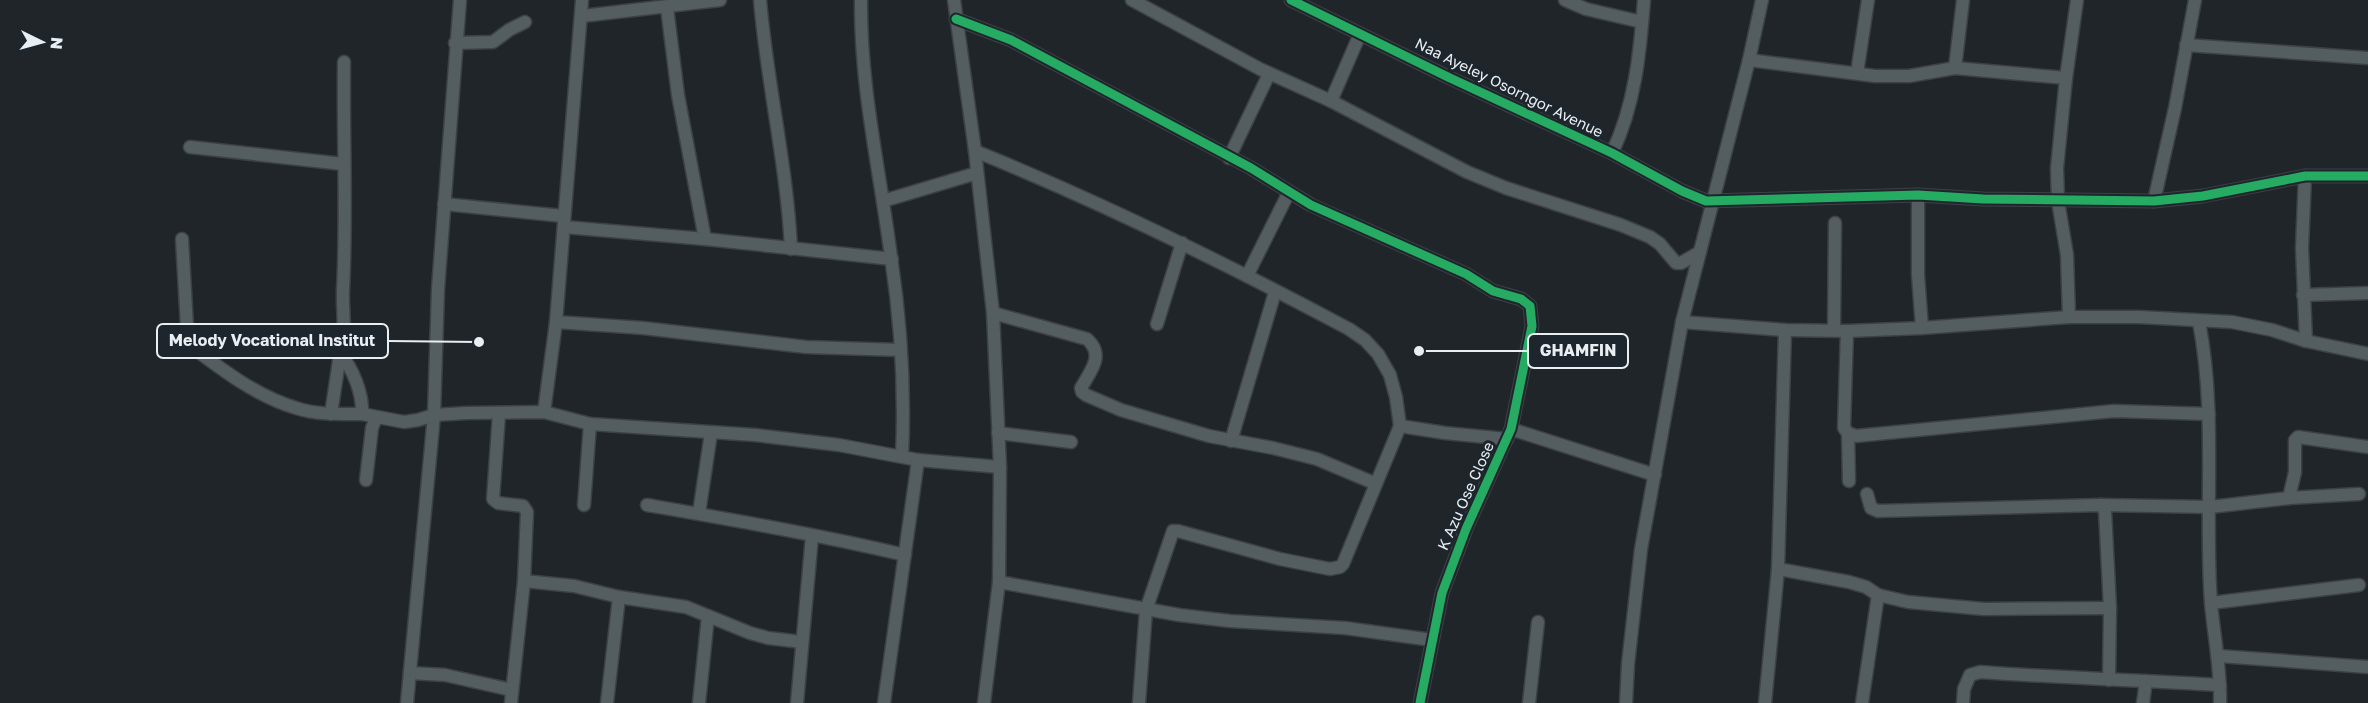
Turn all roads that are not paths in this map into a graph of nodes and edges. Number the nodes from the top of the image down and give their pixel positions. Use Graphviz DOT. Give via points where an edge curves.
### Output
graph roads {
  1 [pos="460,0"];
  2 [pos="582,0"];
  3 [pos="720,0"];
  4 [pos="760,0"];
  5 [pos="861,0"];
  6 [pos="954,0"];
  7 [pos="1132,0"];
  8 [pos="1291,0"];
  9 [pos="1565,0"];
  10 [pos="1644,0"];
  11 [pos="1762,0"];
  12 [pos="1868,0"];
  13 [pos="1963,0"];
  14 [pos="2077,0"];
  15 [pos="2194,0"];
  16 [pos="667,8"];
  17 [pos="582,16"];
  18 [pos="956,20"];
  19 [pos="525,22"];
  20 [pos="1642,22"];
  21 [pos="1360,34"];
  22 [pos="455,43"];
  23 [pos="2186,45"];
  24 [pos="2368,58"];
  25 [pos="1749,60"];
  26 [pos="344,62"];
  27 [pos="1955,68"];
  28 [pos="1269,74"];
  29 [pos="1857,74"];
  30 [pos="2066,78"];
  31 [pos="1331,101"];
  32 [pos="190,147"];
  33 [pos="975,151"];
  34 [pos="1612,153"];
  35 [pos="1229,158"];
  36 [pos="343,164"];
  37 [pos="977,173"];
  38 [pos="2305,176"];
  39 [pos="2368,176"];
  40 [pos="1289,192"];
  41 [pos="1918,195"];
  42 [pos="883,201"];
  43 [pos="1714,201"];
  44 [pos="2058,201"];
  45 [pos="2154,201"];
  46 [pos="444,204"];
  47 [pos="564,221"];
  48 [pos="1835,223"];
  49 [pos="182,239"];
  50 [pos="705,239"];
  51 [pos="1182,243"];
  52 [pos="791,249"];
  53 [pos="1700,252"];
  54 [pos="892,259"];
  55 [pos="1247,276"];
  56 [pos="1275,292"];
  57 [pos="2368,293"];
  58 [pos="2303,295"];
  59 [pos="993,313"];
  60 [pos="2069,317"];
  61 [pos="556,322"];
  62 [pos="1682,322"];
  63 [pos="2199,322"];
  64 [pos="1157,324"];
  65 [pos="1922,328"];
  66 [pos="1785,330"];
  67 [pos="1834,330"];
  68 [pos="1847,331"];
  69 [pos="2306,341"];
  70 [pos="900,350"];
  71 [pos="340,354"];
  72 [pos="2368,354"];
  73 [pos="544,412"];
  74 [pos="331,414"];
  75 [pos="362,414"];
  76 [pos="499,414"];
  77 [pos="2209,414"];
  78 [pos="434,415"];
  79 [pos="376,418"];
  80 [pos="590,424"];
  81 [pos="1400,426"];
  82 [pos="711,433"];
  83 [pos="998,433"];
  84 [pos="1848,433"];
  85 [pos="1509,434"];
  86 [pos="1231,441"];
  87 [pos="1071,442"];
  88 [pos="2368,447"];
  89 [pos="902,456"];
  90 [pos="918,460"];
  91 [pos="1000,467"];
  92 [pos="1656,475"];
  93 [pos="366,480"];
  94 [pos="1849,481"];
  95 [pos="1374,483"];
  96 [pos="1867,494"];
  97 [pos="2360,494"];
  98 [pos="2289,498"];
  99 [pos="584,505"];
  100 [pos="647,505"];
  101 [pos="2102,505"];
  102 [pos="2210,507"];
  103 [pos="699,513"];
  104 [pos="812,536"];
  105 [pos="905,555"];
  106 [pos="1778,569"];
  107 [pos="524,581"];
  108 [pos="999,582"];
  109 [pos="2359,585"];
  110 [pos="1878,595"];
  111 [pos="619,597"];
  112 [pos="2211,603"];
  113 [pos="2109,608"];
  114 [pos="1146,610"];
  115 [pos="708,616"];
  116 [pos="1538,622"];
  117 [pos="1432,640"];
  118 [pos="802,642"];
  119 [pos="2219,656"];
  120 [pos="2368,667"];
  121 [pos="410,673"];
  122 [pos="2109,680"];
  123 [pos="2146,681"];
  124 [pos="2220,685"];
  125 [pos="512,690"];
  126 [pos="407,703"];
  127 [pos="511,703"];
  128 [pos="607,703"];
  129 [pos="699,703"];
  130 [pos="797,703"];
  131 [pos="884,703"];
  132 [pos="984,703"];
  133 [pos="1139,703"];
  134 [pos="1419,703"];
  135 [pos="1529,703"];
  136 [pos="1626,703"];
  137 [pos="1765,703"];
  138 [pos="1862,703"];
  139 [pos="1963,703"];
  140 [pos="2143,703"];
  141 [pos="2220,703"];
  1 -- 22 [label="street"];
  2 -- 17 [label="street"];
  3 -- 16 [label="street"];
  4 -- 52 [label="street" via="785,172"];
  5 -- 42 [label="street" via="862,57"];
  6 -- 18 [label="street"];
  7 -- 28 [label="street"];
  8 -- 21 [label="street, Naa Ayeley Osorngor Avenue"];
  9 -- 20 [label="street"];
  10 -- 20 [label="street"];
  11 -- 25 [label="street"];
  12 -- 29 [label="street"];
  13 -- 27 [label="street"];
  14 -- 30 [label="street"];
  15 -- 23 [label="street"];
  16 -- 17 [label="street"];
  16 -- 50 [label="street" via="678,94"];
  17 -- 47 [label="street"];
  18 -- 33 [label="street"];
  18 -- 35 [label="street" via="1011,40"];
  19 -- 22 [label="street" via="493,42"];
  20 -- 34 [label="street" via="1630,108"];
  21 -- 31 [label="street"];
  21 -- 34 [label="street, Naa Ayeley Osorngor Avenue"];
  22 -- 46 [label="street"];
  23 -- 24 [label="street"];
  23 -- 45 [label="street"];
  25 -- 29 [label="street"];
  25 -- 43 [label="street"];
  26 -- 36 [label="street"];
  27 -- 29 [label="street" via="1909,76"];
  27 -- 30 [label="street"];
  28 -- 31 [label="street"];
  28 -- 35 [label="street"];
  30 -- 44 [label="street" via="2057,168"];
  31 -- 53 [label="street" via="1467,172 1650,237 1676,263"];
  32 -- 36 [label="street"];
  33 -- 37 [label="street"];
  33 -- 51 [label="street" via="1057,184"];
  34 -- 43 [label="street, Naa Ayeley Osorngor Avenue" via="1697,198"];
  35 -- 40 [label="street"];
  36 -- 71 [label="street" via="345,330"];
  37 -- 42 [label="street"];
  37 -- 59 [label="street"];
  38 -- 39 [label="street, Naa Ayeley Osorngor Avenue"];
  38 -- 45 [label="street, Naa Ayeley Osorngor Avenue" via="2203,196"];
  38 -- 58 [label="street"];
  40 -- 55 [label="street"];
  40 -- 85 [label="street, K Azu Ose Close" via="1320,210 1466,274 1493,291 1527,302 1532,326"];
  41 -- 43 [label="street, Naa Ayeley Osorngor Avenue"];
  41 -- 44 [label="street, Naa Ayeley Osorngor Avenue"];
  41 -- 65 [label="street"];
  42 -- 54 [label="street"];
  43 -- 53 [label="street"];
  44 -- 45 [label="street, Naa Ayeley Osorngor Avenue"];
  44 -- 60 [label="street" via="2067,255"];
  46 -- 47 [label="street"];
  46 -- 78 [label="street"];
  47 -- 50 [label="street"];
  47 -- 61 [label="street"];
  48 -- 67 [label="street"];
  49 -- 74 [label="street" via="188,344 272,399 298,409"];
  50 -- 52 [label="street"];
  51 -- 55 [label="street"];
  51 -- 64 [label="street"];
  52 -- 54 [label="street"];
  53 -- 62 [label="street"];
  54 -- 70 [label="street"];
  55 -- 56 [label="street"];
  56 -- 81 [label="street" via="1365,340 1390,375"];
  56 -- 86 [label="street"];
  57 -- 58 [label="street"];
  58 -- 69 [label="street"];
  59 -- 83 [label="street"];
  59 -- 86 [label="street" via="1087,339 1097,359 1081,387 1086,395 1121,410"];
  60 -- 63 [label="street"];
  60 -- 65 [label="street"];
  61 -- 70 [label="street" via="806,347"];
  61 -- 73 [label="street"];
  62 -- 66 [label="street"];
  62 -- 92 [label="street"];
  63 -- 69 [label="street" via="2249,325"];
  63 -- 77 [label="street"];
  65 -- 68 [label="street"];
  66 -- 67 [label="street"];
  66 -- 106 [label="street"];
  67 -- 68 [label="street"];
  68 -- 84 [label="street" via="1844,428"];
  69 -- 72 [label="street"];
  70 -- 89 [label="street"];
  71 -- 74 [label="street"];
  71 -- 75 [label="street" via="355,378"];
  73 -- 76 [label="street"];
  73 -- 80 [label="street"];
  74 -- 75 [label="street"];
  75 -- 79 [label="street"];
  76 -- 78 [label="street"];
  76 -- 107 [label="street" via="493,499 523,506 528,512"];
  77 -- 84 [label="street" via="2114,411 1856,436"];
  77 -- 102 [label="street"];
  78 -- 79 [label="street" via="404,422"];
  78 -- 121 [label="street"];
  79 -- 93 [label="street"];
  80 -- 82 [label="street"];
  80 -- 99 [label="street"];
  81 -- 85 [label="street" via="1445,434"];
  81 -- 95 [label="street"];
  82 -- 89 [label="street" via="829,444"];
  82 -- 103 [label="street"];
  83 -- 87 [label="street"];
  83 -- 91 [label="street"];
  84 -- 94 [label="street"];
  85 -- 92 [label="street"];
  85 -- 117 [label="street, K Azu Ose Close" via="1442,592"];
  86 -- 95 [label="street" via="1317,459"];
  88 -- 98 [label="street" via="2298,437"];
  89 -- 90 [label="street"];
  90 -- 91 [label="street"];
  90 -- 105 [label="street"];
  91 -- 108 [label="street"];
  92 -- 136 [label="street" via="1636,582"];
  95 -- 114 [label="street" via="1347,559 1340,567 1330,569 1280,559 1175,531"];
  96 -- 101 [label="street" via="1871,508 1878,512"];
  97 -- 98 [label="street"];
  98 -- 102 [label="street"];
  100 -- 103 [label="street"];
  101 -- 102 [label="street"];
  101 -- 113 [label="street" via="2106,512"];
  102 -- 112 [label="street"];
  103 -- 104 [label="street"];
  104 -- 105 [label="street"];
  104 -- 118 [label="street"];
  105 -- 131 [label="street"];
  106 -- 110 [label="street" via="1849,582"];
  106 -- 137 [label="street"];
  107 -- 111 [label="street" via="574,586"];
  107 -- 125 [label="street"];
  108 -- 114 [label="street"];
  108 -- 132 [label="street"];
  109 -- 112 [label="street"];
  110 -- 113 [label="street" via="1908,602 1984,609"];
  110 -- 138 [label="street"];
  111 -- 115 [label="street" via="686,607"];
  111 -- 128 [label="street"];
  112 -- 119 [label="street"];
  113 -- 122 [label="street"];
  114 -- 117 [label="street"];
  114 -- 133 [label="street"];
  115 -- 118 [label="street" via="768,638"];
  115 -- 129 [label="street"];
  116 -- 135 [label="street"];
  117 -- 134 [label="street, K Azu Ose Close"];
  118 -- 130 [label="street"];
  119 -- 120 [label="street"];
  119 -- 124 [label="street"];
  121 -- 125 [label="street" via="445,675"];
  121 -- 126 [label="street"];
  122 -- 123 [label="street"];
  122 -- 139 [label="street" via="1975,672 1967,681"];
  123 -- 124 [label="street"];
  123 -- 140 [label="street"];
  124 -- 141 [label="street"];
  125 -- 127 [label="street"];
}
